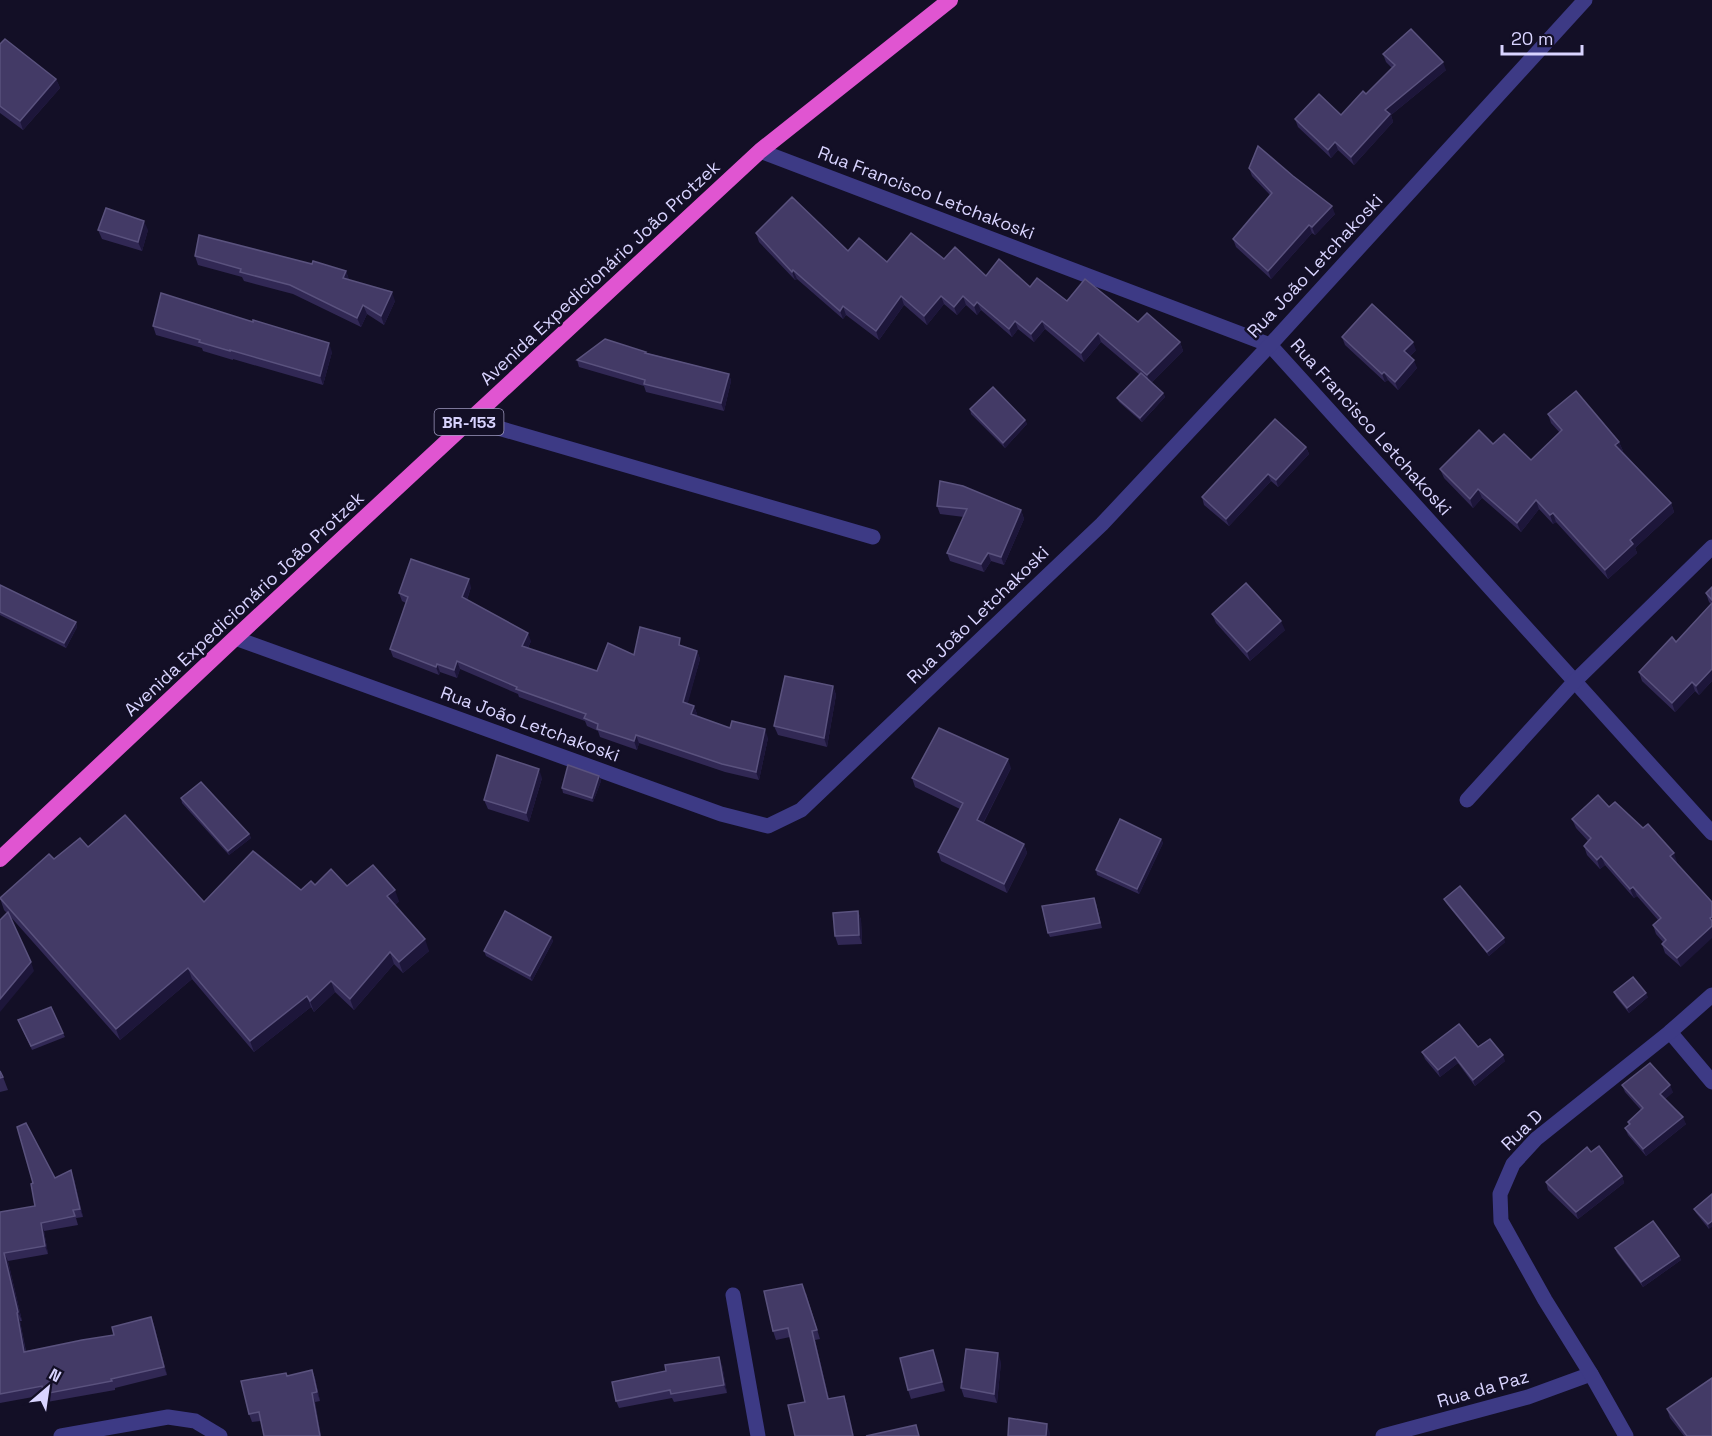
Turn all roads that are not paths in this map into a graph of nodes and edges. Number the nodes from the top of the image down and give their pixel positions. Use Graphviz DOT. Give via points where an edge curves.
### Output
graph roads {
  1 [pos="950,0"];
  2 [pos="1585,0"];
  3 [pos="760,151"];
  4 [pos="1270,345"];
  5 [pos="471,420"];
  6 [pos="873,537"];
  7 [pos="1712,547"];
  8 [pos="235,638"];
  9 [pos="1575,681"];
  10 [pos="1467,800"];
  11 [pos="1712,832"];
  12 [pos="0,859"];
  13 [pos="1712,996"];
  14 [pos="1670,1032"];
  15 [pos="1712,1082"];
  16 [pos="733,1295"];
  17 [pos="1591,1374"];
  18 [pos="61,1436"];
  19 [pos="220,1436"];
  20 [pos="758,1436"];
  21 [pos="1383,1436"];
  22 [pos="1626,1436"];
  1 -- 3 [label="highway, Avenida Expedicionário João Protzek / BR-153"];
  2 -- 4 [label="street, Rua João Letchakoski"];
  3 -- 4 [label="street, Rua Francisco Letchakoski"];
  3 -- 5 [label="highway, Avenida Expedicionário João Protzek / BR-153"];
  4 -- 8 [label="street, Rua João Letchakoski" via="1102,524 801,810 768,826 721,814"];
  4 -- 9 [label="street, Rua Francisco Letchakoski"];
  5 -- 6 [label="street"];
  5 -- 8 [label="highway, Avenida Expedicionário João Protzek / BR-153"];
  7 -- 9 [label="street"];
  8 -- 12 [label="highway, Avenida Expedicionário João Protzek / BR-153"];
  9 -- 10 [label="street"];
  9 -- 11 [label="street, Rua Francisco Letchakoski"];
  13 -- 14 [label="street, Rua D"];
  14 -- 15 [label="street"];
  14 -- 17 [label="street, Rua D" via="1536,1139 1513,1164 1500,1194 1501,1221"];
  16 -- 20 [label="street"];
  17 -- 21 [label="street, Rua da Paz" via="1528,1397"];
  17 -- 22 [label="street, Rua D"];
  18 -- 19 [label="street" via="168,1417 195,1421"];
}
